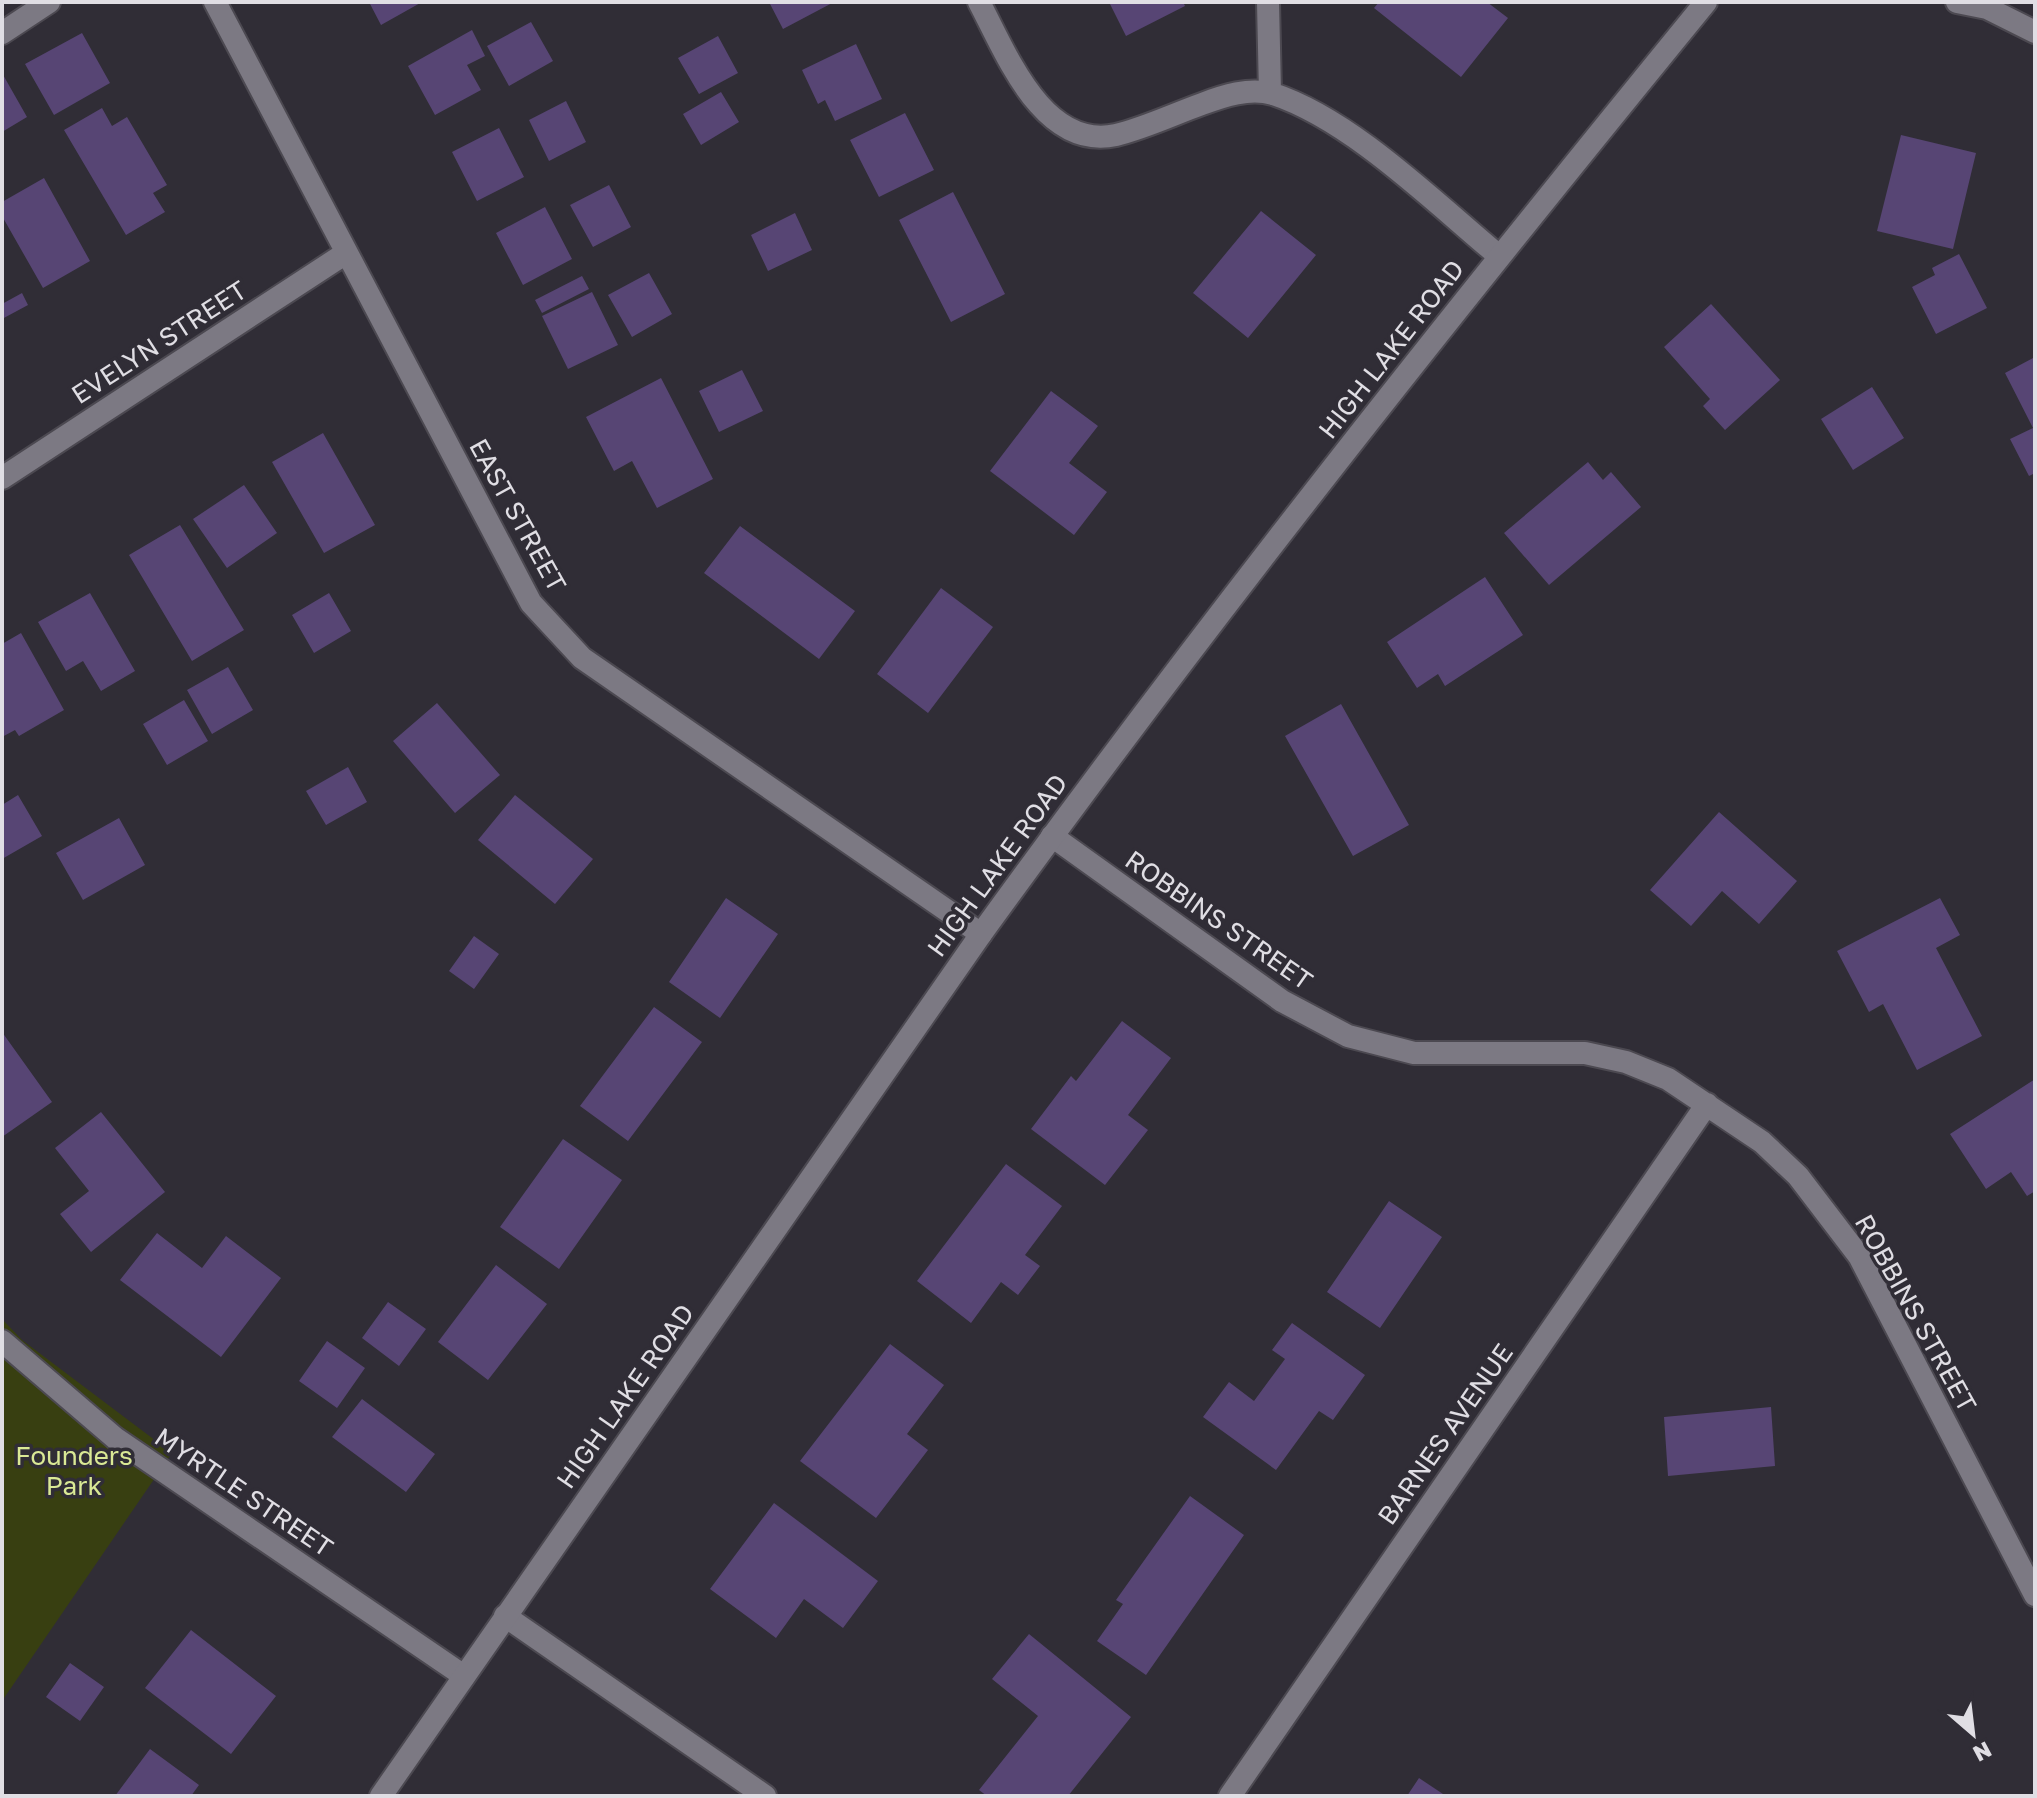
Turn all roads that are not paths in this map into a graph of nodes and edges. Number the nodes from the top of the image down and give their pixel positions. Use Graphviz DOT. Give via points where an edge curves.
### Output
graph roads {
  1 [pos="49,2"];
  2 [pos="215,2"];
  3 [pos="979,2"];
  4 [pos="1268,2"];
  5 [pos="1706,2"];
  6 [pos="1957,2"];
  7 [pos="2035,32"];
  8 [pos="2,33"];
  9 [pos="1270,93"];
  10 [pos="346,253"];
  11 [pos="1499,256"];
  12 [pos="2,478"];
  13 [pos="1052,836"];
  14 [pos="981,934"];
  15 [pos="1707,1104"];
  16 [pos="2,1341"];
  17 [pos="2035,1595"];
  18 [pos="505,1616"];
  19 [pos="464,1676"];
  20 [pos="381,1796"];
  21 [pos="765,1796"];
  22 [pos="1230,1796"];
  1 -- 8 [label="street"];
  2 -- 10 [label="street, EAST STREET"];
  3 -- 9 [label="street" via="1016,73 1052,119 1082,135 1114,135 1232,93"];
  4 -- 9 [label="street"];
  5 -- 11 [label="street, HIGH LAKE ROAD"];
  6 -- 7 [label="street" via="1987,8"];
  9 -- 11 [label="street" via="1318,114 1357,140"];
  10 -- 12 [label="street, EVELYN STREET"];
  10 -- 14 [label="street, EAST STREET" via="531,603 555,631 582,658"];
  11 -- 13 [label="street, HIGH LAKE ROAD"];
  13 -- 14 [label="street, HIGH LAKE ROAD"];
  13 -- 15 [label="street, ROBBINS STREET" via="1282,1001 1348,1036 1414,1053 1585,1053 1668,1079"];
  14 -- 18 [label="street, HIGH LAKE ROAD"];
  15 -- 17 [label="street, ROBBINS STREET" via="1762,1142 1798,1176 1859,1256"];
  15 -- 22 [label="street, BARNES AVENUE"];
  16 -- 19 [label="street, MYRTLE STREET" via="115,1438"];
  18 -- 19 [label="street, HIGH LAKE ROAD"];
  18 -- 21 [label="street"];
  19 -- 20 [label="street, HIGH LAKE ROAD"];
}
